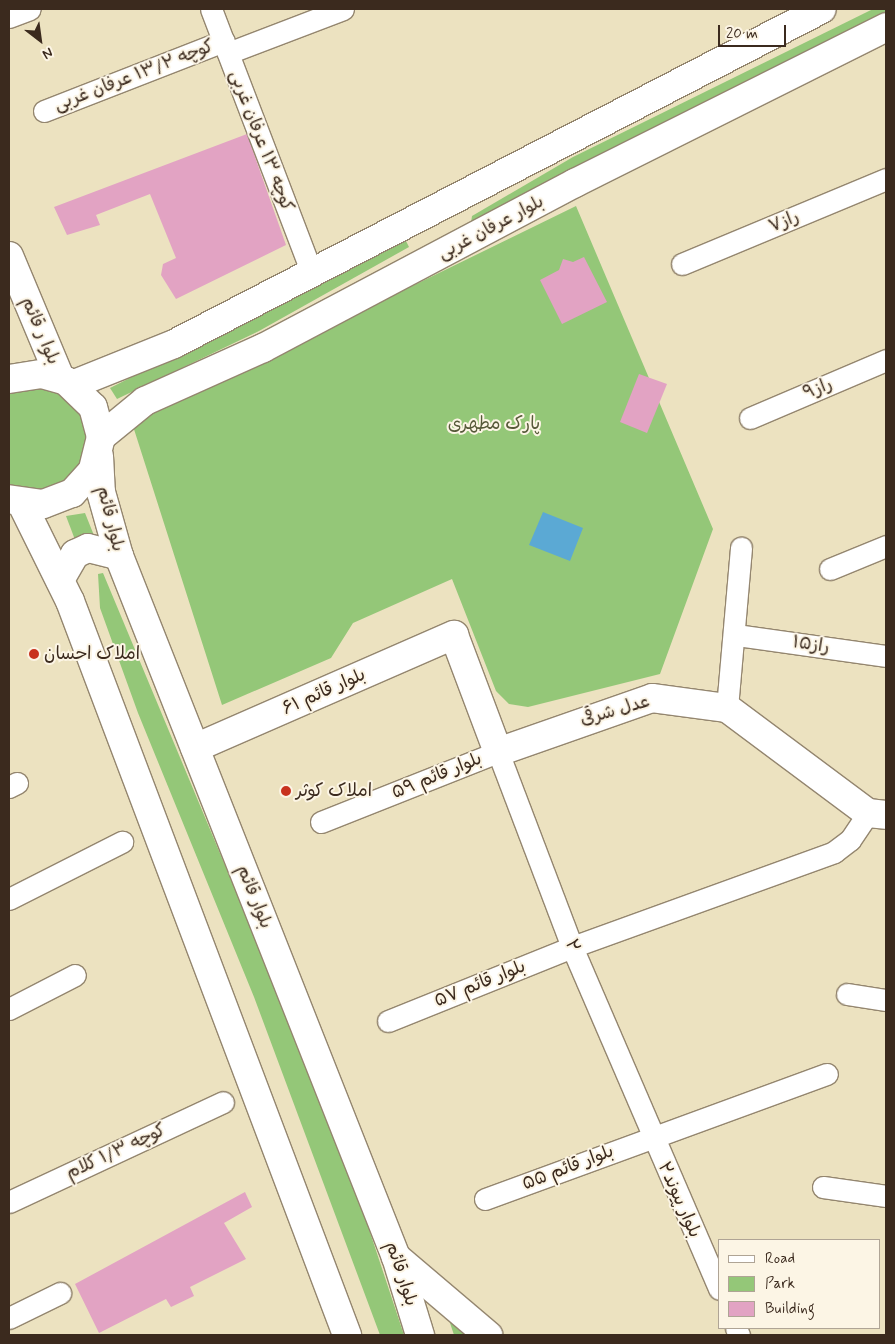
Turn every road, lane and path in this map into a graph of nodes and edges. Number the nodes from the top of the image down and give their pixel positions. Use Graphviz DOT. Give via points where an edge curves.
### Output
graph roads {
  1 [pos="30,9"];
  2 [pos="211,9"];
  3 [pos="343,9"];
  4 [pos="822,9"];
  5 [pos="9,17"];
  6 [pos="886,28"];
  7 [pos="226,47"];
  8 [pos="44,111"];
  9 [pos="886,179"];
  10 [pos="419,221"];
  11 [pos="9,256"];
  12 [pos="439,256"];
  13 [pos="682,264"];
  14 [pos="312,274"];
  15 [pos="16,301"];
  16 [pos="886,360"];
  17 [pos="9,379"];
  18 [pos="66,381"];
  19 [pos="750,418"];
  20 [pos="100,447"];
  21 [pos="15,501"];
  22 [pos="886,546"];
  23 [pos="741,548"];
  24 [pos="119,556"];
  25 [pos="830,569"];
  26 [pos="60,580"];
  27 [pos="736,635"];
  28 [pos="886,656"];
  29 [pos="727,708"];
  30 [pos="195,748"];
  31 [pos="498,752"];
  32 [pos="877,814"];
  33 [pos="322,822"];
  34 [pos="122,842"];
  35 [pos="9,899"];
  36 [pos="572,947"];
  37 [pos="75,975"];
  38 [pos="847,994"];
  39 [pos="886,1000"];
  40 [pos="9,1009"];
  41 [pos="388,1021"];
  42 [pos="827,1074"];
  43 [pos="223,1102"];
  44 [pos="651,1138"];
  45 [pos="823,1187"];
  46 [pos="886,1196"];
  47 [pos="485,1200"];
  48 [pos="9,1202"];
  49 [pos="396,1257"];
  50 [pos="718,1287"];
  51 [pos="60,1293"];
  52 [pos="9,1318"];
  53 [pos="347,1335"];
  54 [pos="420,1335"];
  55 [pos="488,1335"];
  1 -- 5 [label="street"];
  2 -- 7 [label="street, کوچه ۱۳ عرفان غربی"];
  3 -- 7 [label="street, کوچه ۱۳/۲ عرفان غربی"];
  4 -- 10 [label="street"];
  6 -- 12 [label="street, بلوار عرفان غربی" via="575,183"];
  7 -- 8 [label="street, کوچه ۱۳/۲ عرفان غربی"];
  7 -- 14 [label="street, کوچه ۱۳ عرفان غربی"];
  9 -- 13 [label="street, راز۷"];
  10 -- 12 [label="street"];
  10 -- 14 [label="street"];
  11 -- 15 [label="street, بلوا ر قائم"];
  12 -- 20 [label="street, بلوار عرفان غربی" via="263,348 145,401"];
  14 -- 18 [label="street" via="165,348"];
  15 -- 18 [label="street, بلوا ر قائم"];
  16 -- 19 [label="street, راز۹"];
  17 -- 18 [label="street" via="42,374"];
  18 -- 20 [label="street, بلوار قائم" via="93,407"];
  20 -- 21 [label="street" via="93,470 72,494 42,504"];
  20 -- 24 [label="street, بلوار قائم" via="101,492"];
  21 -- 26 [label="street"];
  22 -- 25 [label="street"];
  23 -- 27 [label="street"];
  24 -- 26 [label="street" via="88,548 75,554"];
  24 -- 30 [label="street, بلوار قائم"];
  26 -- 53 [label="street"];
  27 -- 28 [label="street, راز۱۵"];
  27 -- 29 [label="street"];
  29 -- 31 [label="street, عدل شرقی" via="652,698"];
  29 -- 32 [label="street, عدل شرقی"];
  30 -- 31 [label="street, بلوار قائم ۶۱" via="454,635"];
  30 -- 49 [label="street, بلوار قائم"];
  31 -- 33 [label="street, بلوار قائم ۵۹"];
  31 -- 36 [label="street, ۲"];
  32 -- 36 [label="street, بلوار قائم ۵۷" via="834,852"];
  34 -- 35 [label="street"];
  36 -- 41 [label="street, بلوار قائم ۵۷"];
  36 -- 44 [label="street, ۲"];
  37 -- 40 [label="street"];
  38 -- 39 [label="street"];
  42 -- 44 [label="street, بلوار قائم ۵۵"];
  43 -- 48 [label="street, کوچه ۱/۳ کلام"];
  44 -- 47 [label="street, بلوار قائم ۵۵"];
  44 -- 50 [label="street, بلوار پیوند۲"];
  45 -- 46 [label="street"];
  49 -- 54 [label="street, بلوار قائم"];
  49 -- 55 [label="street"];
  51 -- 52 [label="street"];
}
